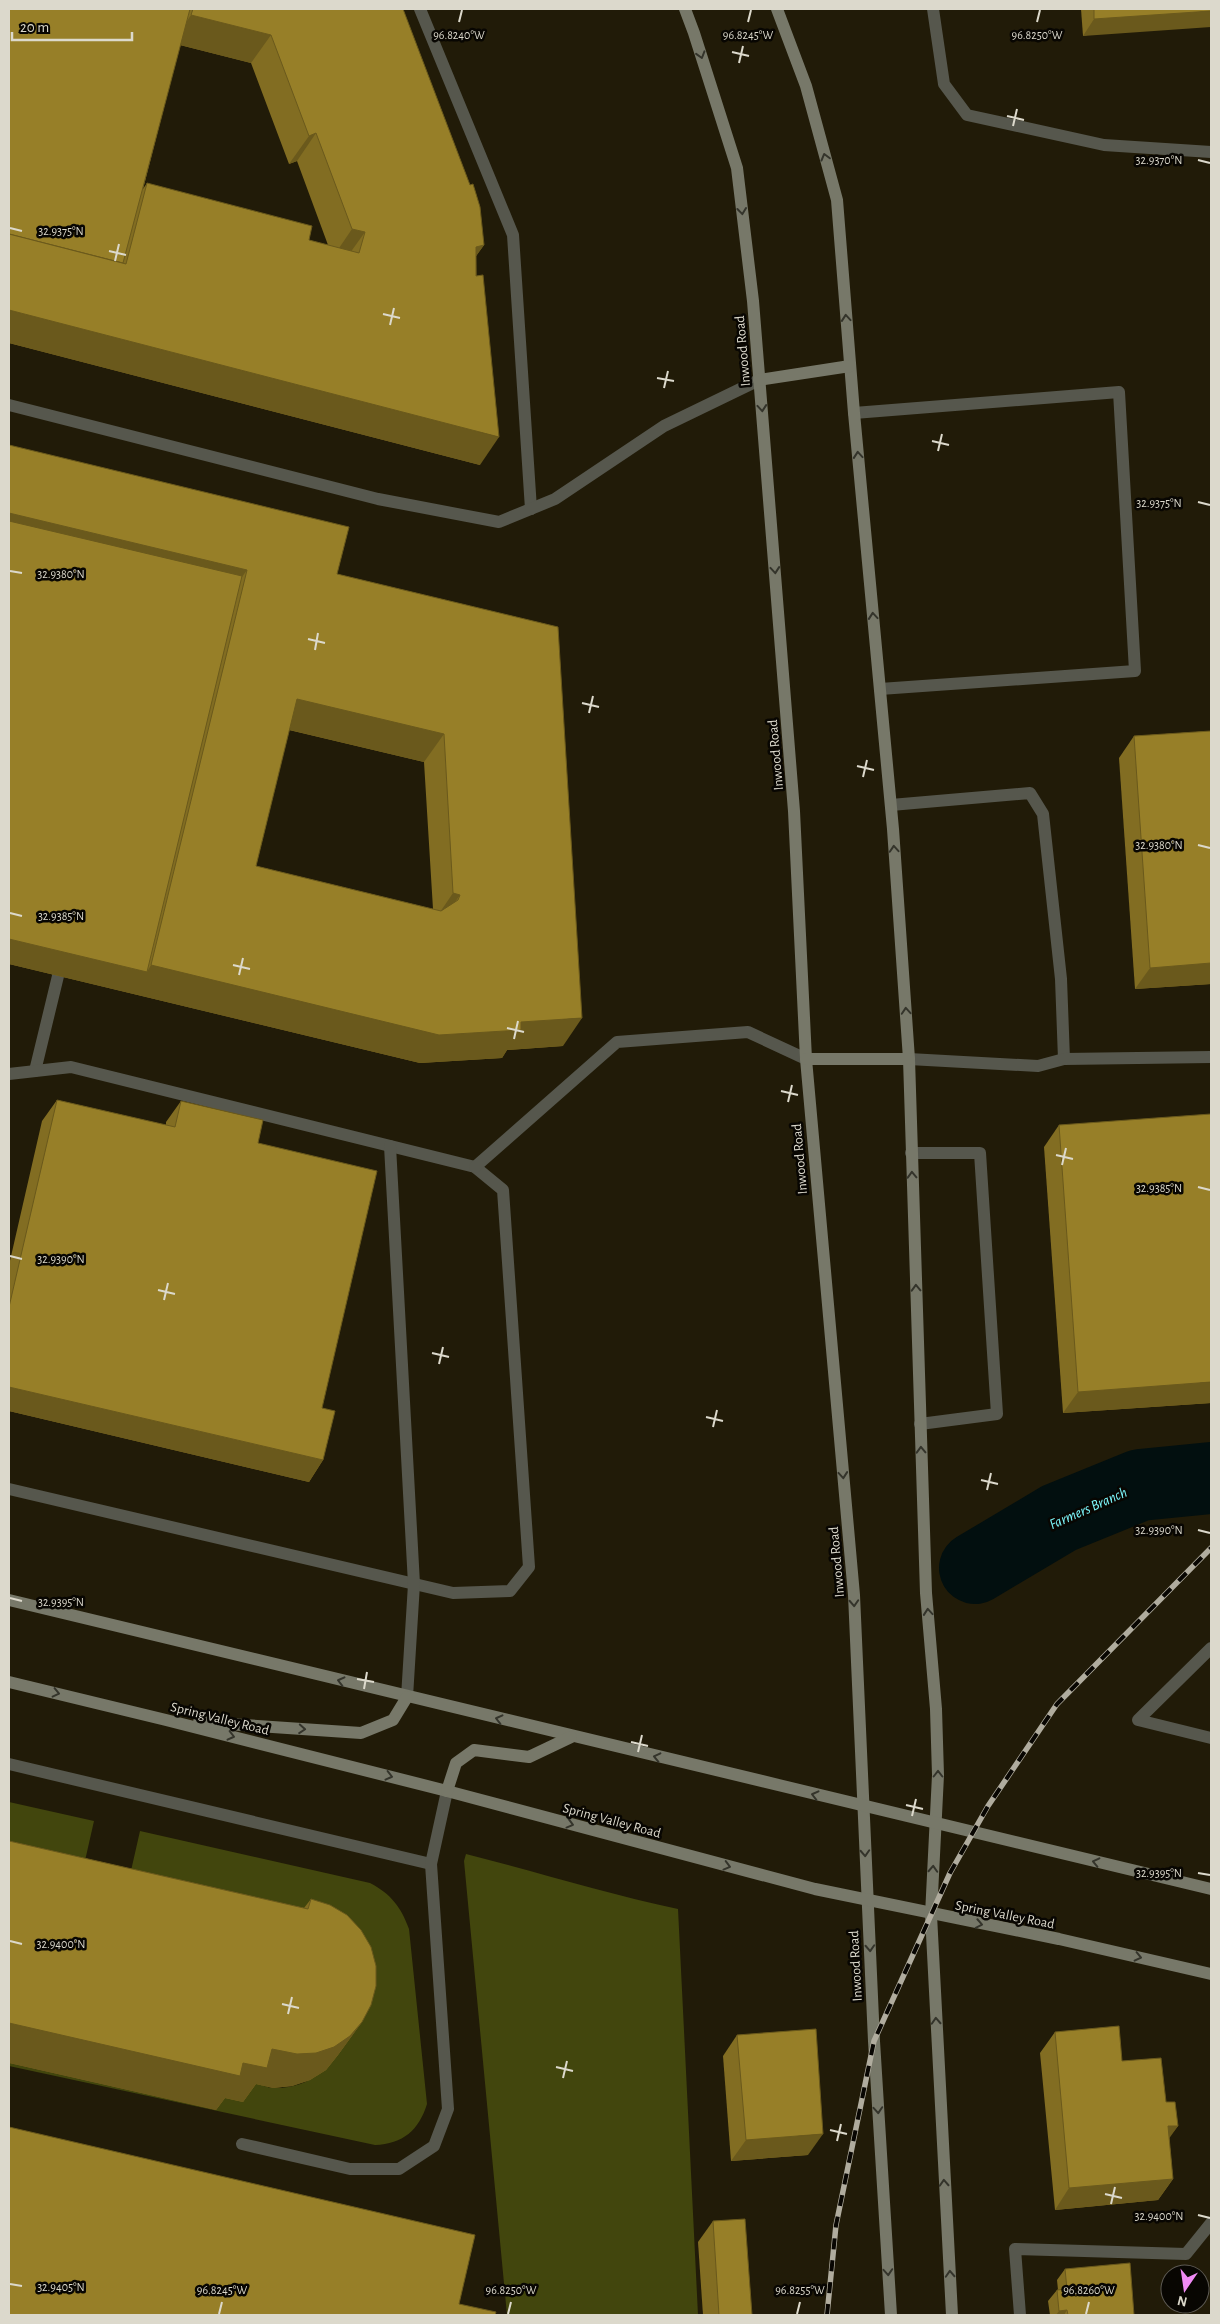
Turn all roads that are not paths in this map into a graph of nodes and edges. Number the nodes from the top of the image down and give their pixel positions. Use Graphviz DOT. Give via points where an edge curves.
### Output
graph roads {
  1 [pos="420,9"];
  2 [pos="684,9"];
  3 [pos="777,9"];
  4 [pos="933,9"];
  5 [pos="1211,152"];
  6 [pos="850,366"];
  7 [pos="759,380"];
  8 [pos="9,405"];
  9 [pos="854,413"];
  10 [pos="531,509"];
  11 [pos="880,689"];
  12 [pos="891,805"];
  13 [pos="58,976"];
  14 [pos="1211,1057"];
  15 [pos="806,1058"];
  16 [pos="909,1059"];
  17 [pos="1064,1059"];
  18 [pos="36,1071"];
  19 [pos="9,1074"];
  20 [pos="390,1146"];
  21 [pos="911,1153"];
  22 [pos="475,1166"];
  23 [pos="920,1424"];
  24 [pos="9,1489"];
  25 [pos="414,1584"];
  26 [pos="9,1600"];
  27 [pos="1211,1648"];
  28 [pos="9,1682"];
  29 [pos="407,1697"];
  30 [pos="166,1720"];
  31 [pos="571,1737"];
  32 [pos="1211,1738"];
  33 [pos="9,1764"];
  34 [pos="447,1791"];
  35 [pos="863,1806"];
  36 [pos="936,1823"];
  37 [pos="431,1864"];
  38 [pos="1211,1889"];
  39 [pos="867,1899"];
  40 [pos="931,1914"];
  41 [pos="1211,1974"];
  42 [pos="242,2144"];
  43 [pos="1211,2223"];
  44 [pos="891,2315"];
  45 [pos="952,2315"];
  46 [pos="1020,2315"];
  1 -- 10 [label="street" via="513,234"];
  2 -- 7 [label="main road, Inwood Road, one-way" via="737,168"];
  6 -- 3 [label="main road, one-way" via="837,200 806,86"];
  4 -- 5 [label="street" via="944,84 967,115 1104,145"];
  6 -- 7 [label="main road"];
  6 -- 9 [label="main road"];
  7 -- 10 [label="street" via="664,426 555,499"];
  7 -- 15 [label="main road, Inwood Road, one-way" via="794,811"];
  8 -- 10 [label="street" via="397,502 499,522"];
  11 -- 9 [label="main road, one-way"];
  9 -- 11 [label="street" via="1119,392 1135,672"];
  11 -- 12 [label="main road"];
  16 -- 12 [label="main road, one-way"];
  12 -- 17 [label="street" via="1030,793 1043,814 1061,979"];
  13 -- 18 [label="street"];
  14 -- 17 [label="street"];
  15 -- 16 [label="main road"];
  15 -- 22 [label="street" via="748,1032 617,1042"];
  15 -- 35 [label="main road, Inwood Road, one-way" via="854,1595"];
  16 -- 17 [label="street" via="1038,1066"];
  16 -- 21 [label="main road"];
  18 -- 19 [label="street"];
  18 -- 20 [label="street" via="72,1067"];
  20 -- 22 [label="street"];
  20 -- 25 [label="street"];
  23 -- 21 [label="main road, one-way"];
  21 -- 23 [label="street" via="980,1153 997,1414"];
  22 -- 25 [label="street" via="503,1190 529,1567 510,1590 453,1593"];
  36 -- 23 [label="main road, one-way" via="936,1709 926,1593"];
  24 -- 25 [label="street"];
  25 -- 29 [label="street"];
  29 -- 26 [label="main road, one-way"];
  27 -- 32 [label="street" via="1138,1720"];
  28 -- 30 [label="main road, Spring Valley Road, one-way"];
  30 -- 29 [label="main road, one-way" via="362,1733 393,1720"];
  31 -- 29 [label="main road, one-way"];
  30 -- 34 [label="main road, Spring Valley Road, one-way"];
  31 -- 34 [label="main road" via="529,1757 474,1750 456,1763"];
  35 -- 31 [label="main road, one-way"];
  33 -- 37 [label="street"];
  34 -- 37 [label="street"];
  34 -- 39 [label="main road, Spring Valley Road, one-way" via="815,1889"];
  35 -- 36 [label="main road"];
  35 -- 39 [label="main road, Inwood Road, one-way"];
  38 -- 36 [label="main road, one-way"];
  40 -- 36 [label="main road, one-way"];
  37 -- 42 [label="street" via="448,2108 434,2146 399,2169 350,2169"];
  39 -- 40 [label="main road, Spring Valley Road"];
  39 -- 44 [label="main road, Inwood Road, one-way"];
  40 -- 41 [label="main road, Spring Valley Road, one-way"];
  45 -- 40 [label="main road, one-way"];
  43 -- 46 [label="street" via="1186,2254 1015,2249"];
}
